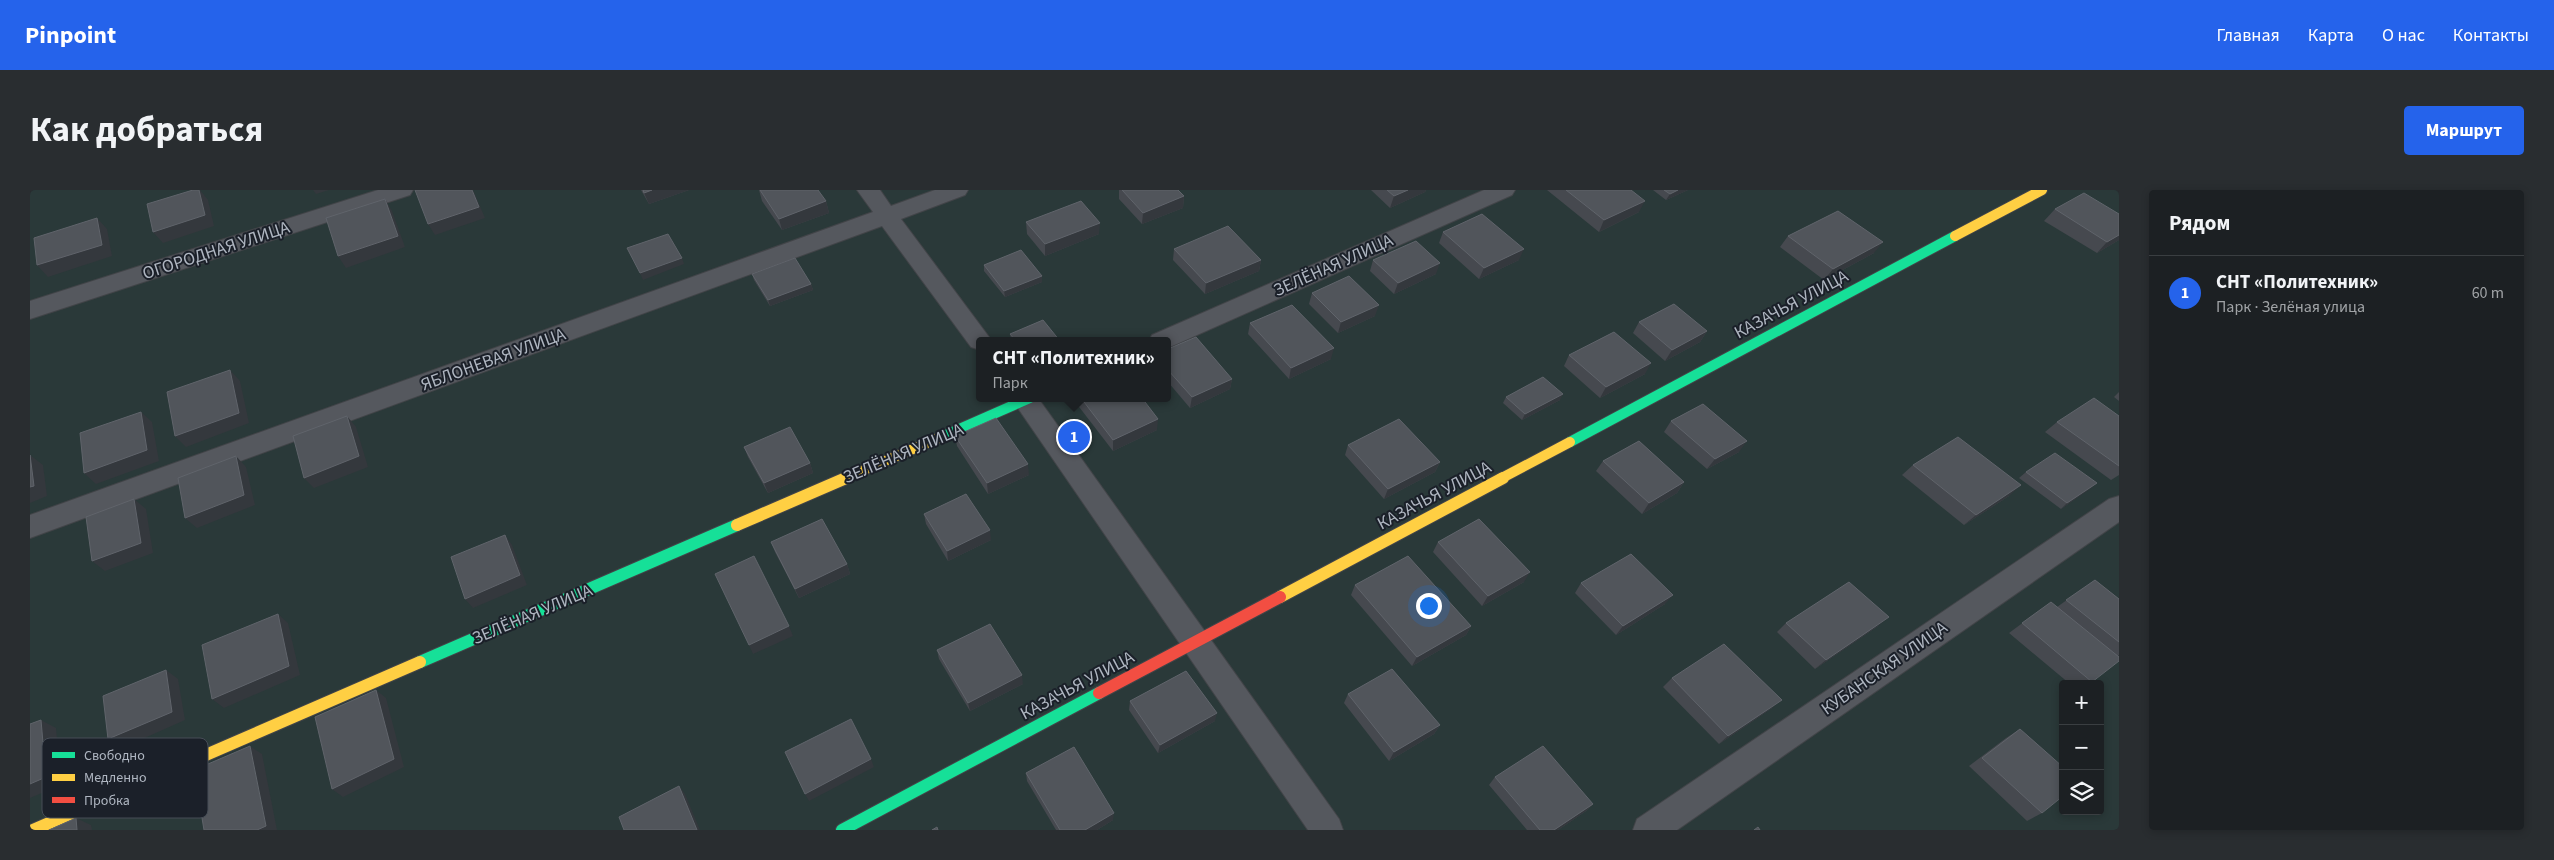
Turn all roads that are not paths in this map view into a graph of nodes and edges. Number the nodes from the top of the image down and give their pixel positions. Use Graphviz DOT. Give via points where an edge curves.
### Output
graph roads {
  1 [pos="402,190"];
  2 [pos="868,190"];
  3 [pos="957,190"];
  4 [pos="1504,190"];
  5 [pos="2042,190"];
  6 [pos="887,216"];
  7 [pos="30,310"];
  8 [pos="977,337"];
  9 [pos="1170,337"];
  10 [pos="1019,402"];
  11 [pos="1028,402"];
  12 [pos="2119,507"];
  13 [pos="30,527"];
  14 [pos="1195,642"];
  15 [pos="208,754"];
  16 [pos="61,818"];
  17 [pos="33,830"];
  18 [pos="842,830"];
  19 [pos="1327,830"];
  20 [pos="1649,830"];
  1 -- 7 [label="street, ОГОРОДНАЯ УЛИЦА"];
  2 -- 6 [label="street"];
  3 -- 6 [label="street, ЯБЛОНЕВАЯ УЛИЦА"];
  4 -- 9 [label="street, ЗЕЛЁНАЯ УЛИЦА"];
  5 -- 14 [label="street, КАЗАЧЬЯ УЛИЦА"];
  6 -- 8 [label="street"];
  6 -- 13 [label="street, ЯБЛОНЕВАЯ УЛИЦА"];
  10 -- 15 [label="street, ЗЕЛЁНАЯ УЛИЦА"];
  11 -- 14 [label="street"];
  12 -- 20 [label="street, КУБАНСКАЯ УЛИЦА"];
  14 -- 18 [label="street, КАЗАЧЬЯ УЛИЦА"];
  14 -- 19 [label="street"];
  16 -- 17 [label="street, ЗЕЛЁНАЯ УЛИЦА"];
}
